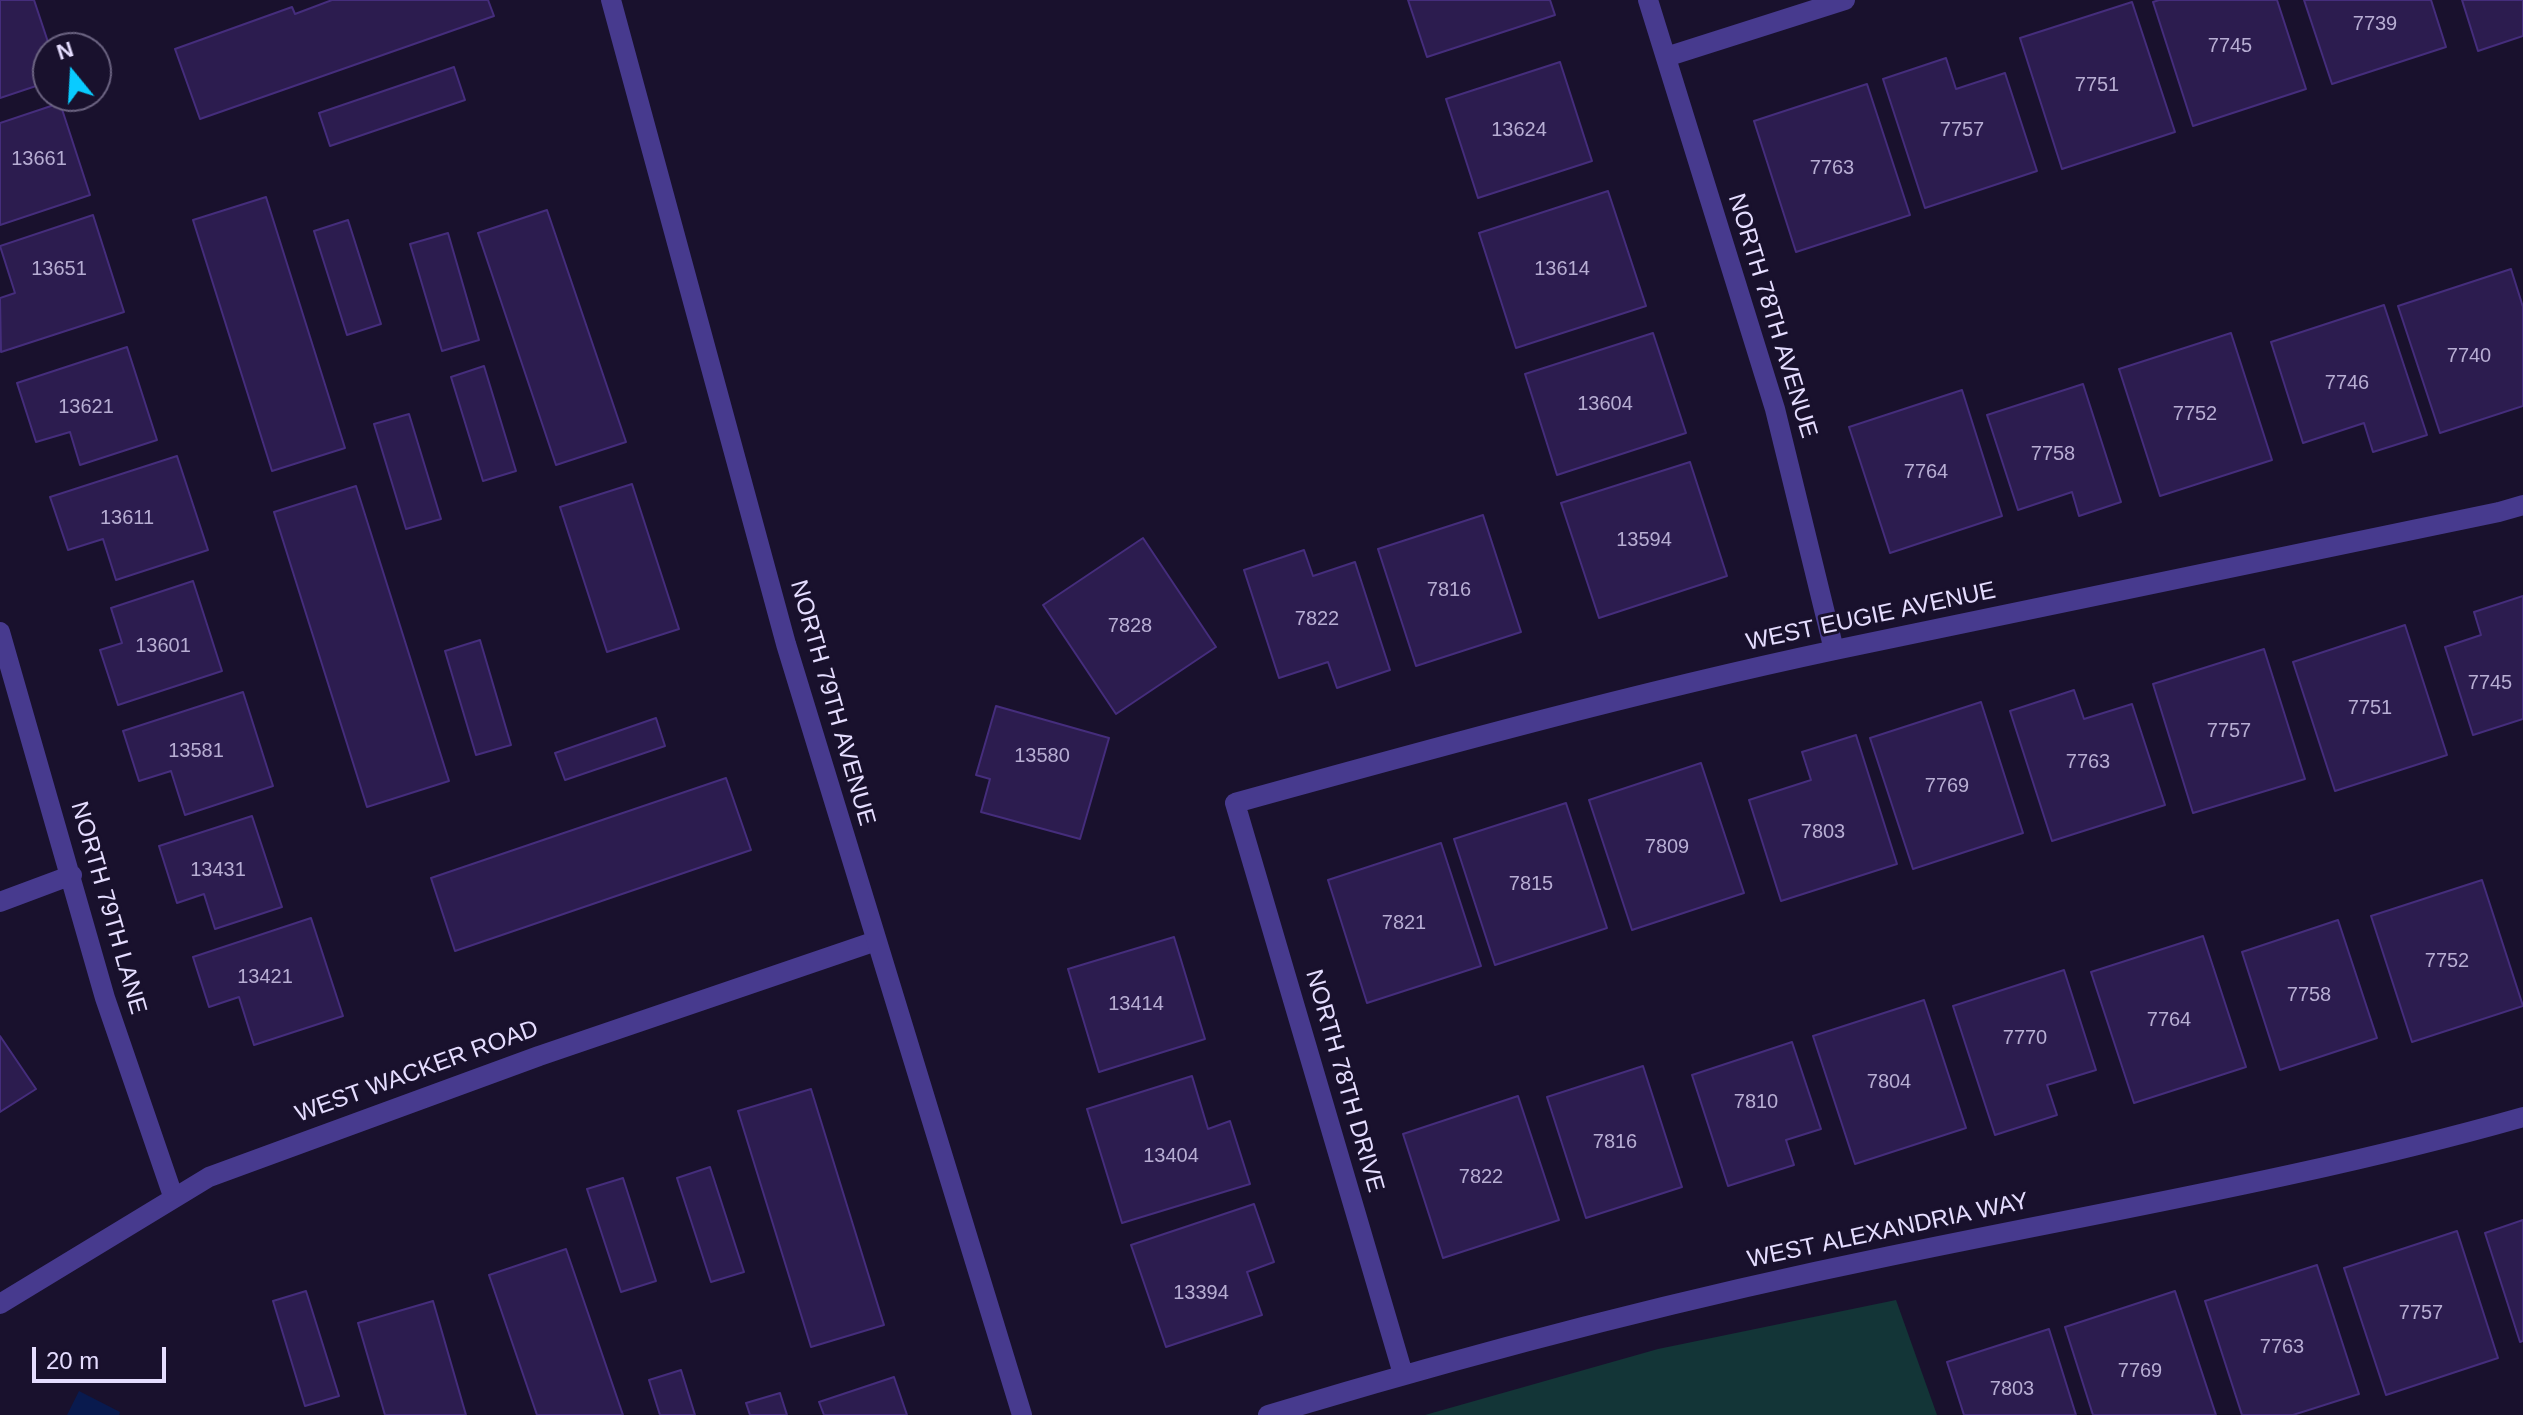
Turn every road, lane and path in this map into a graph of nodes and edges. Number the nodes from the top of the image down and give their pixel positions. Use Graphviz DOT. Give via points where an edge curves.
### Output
graph roads {
  1 [pos="611,0"];
  2 [pos="1648,0"];
  3 [pos="1845,0"];
  4 [pos="1666,57"];
  5 [pos="2523,505"];
  6 [pos="0,632"];
  7 [pos="1834,650"];
  8 [pos="1235,803"];
  9 [pos="72,875"];
  10 [pos="0,902"];
  11 [pos="876,941"];
  12 [pos="2523,1117"];
  13 [pos="173,1196"];
  14 [pos="0,1304"];
  15 [pos="1403,1374"];
  16 [pos="1022,1415"];
  17 [pos="1268,1415"];
  1 -- 11 [label="street, NORTH 79TH AVENUE" via="786,644"];
  2 -- 4 [label="street, NORTH 78TH AVENUE"];
  3 -- 4 [label="street"];
  4 -- 7 [label="street, NORTH 78TH AVENUE" via="1775,409"];
  5 -- 7 [label="street, WEST EUGIE AVENUE"];
  6 -- 9 [label="street, NORTH 79TH LANE"];
  7 -- 8 [label="street, WEST EUGIE AVENUE" via="1506,728"];
  8 -- 15 [label="street, NORTH 78TH DRIVE"];
  9 -- 10 [label="street"];
  9 -- 13 [label="street, NORTH 79TH LANE" via="105,998"];
  11 -- 13 [label="street, WEST WACKER ROAD" via="289,1146"];
  11 -- 16 [label="street, NORTH 79TH AVENUE"];
  12 -- 15 [label="street, WEST ALEXANDRIA WAY" via="2217,1191 1778,1280"];
  13 -- 14 [label="street, WEST WACKER ROAD"];
  15 -- 17 [label="street, WEST ALEXANDRIA WAY"];
}
